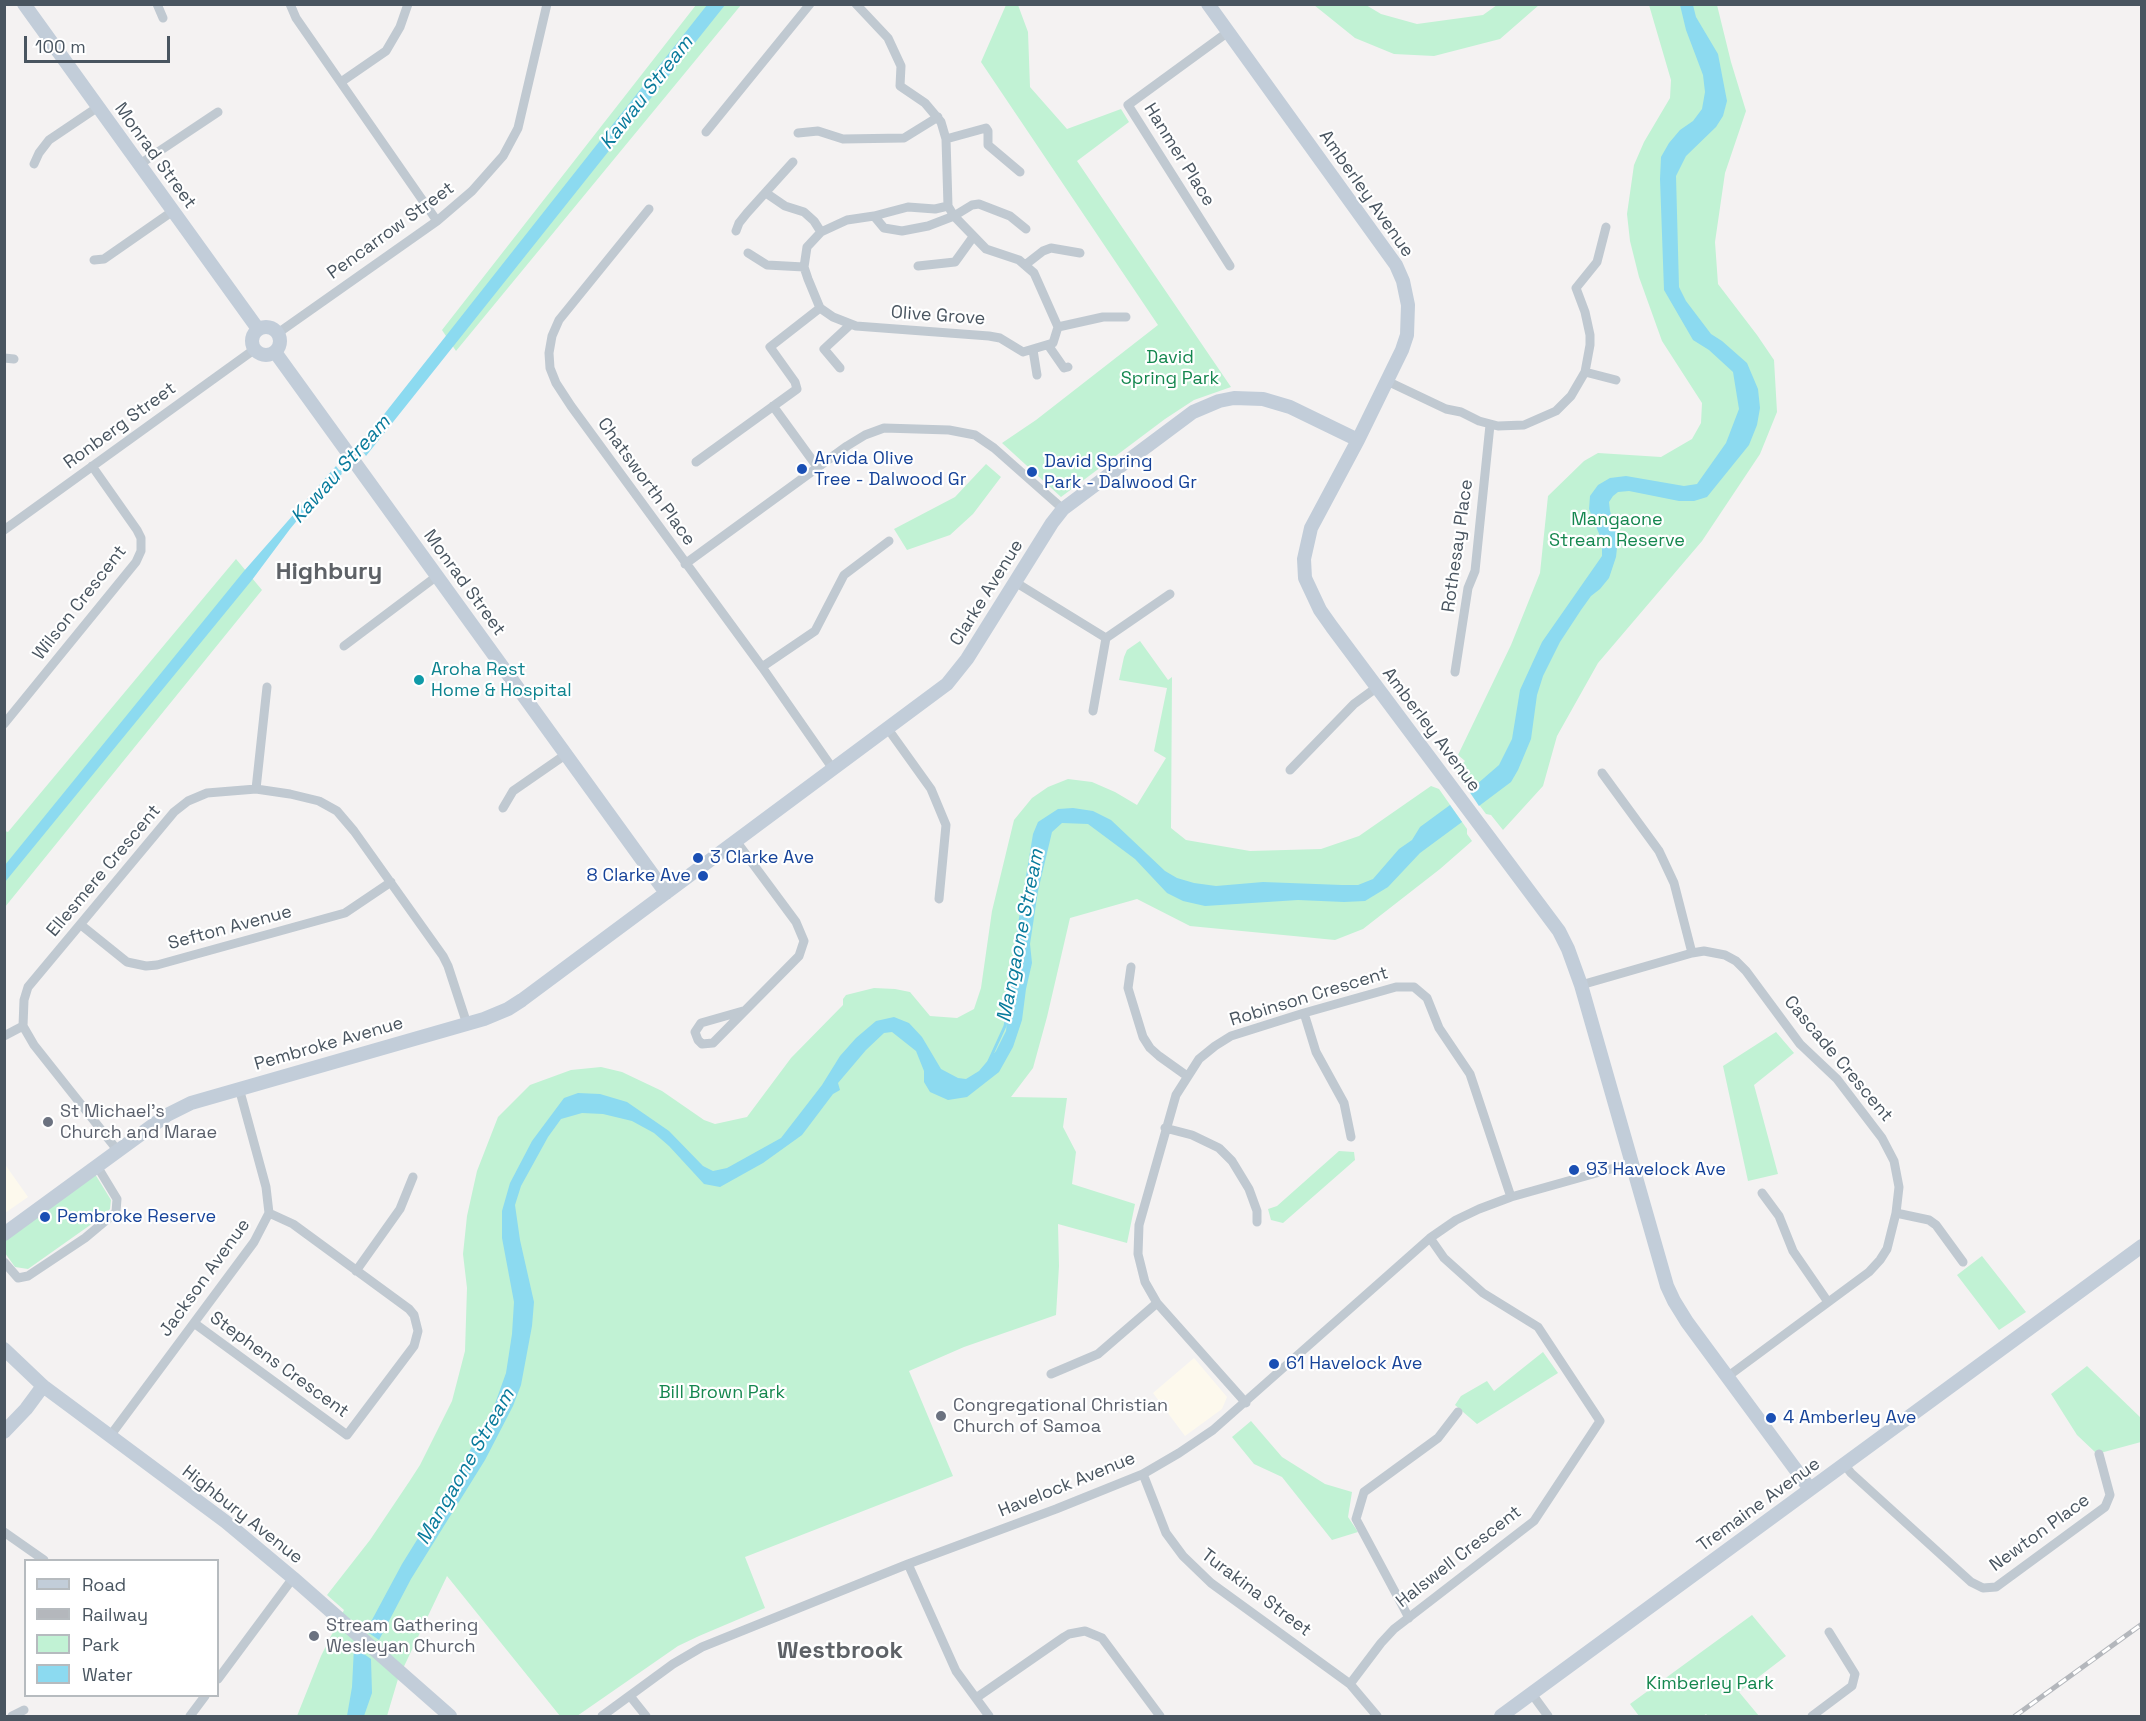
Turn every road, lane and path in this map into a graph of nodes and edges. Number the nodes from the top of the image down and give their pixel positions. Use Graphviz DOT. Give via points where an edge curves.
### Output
graph roads {
  1 [pos="24,4"];
  2 [pos="157,4"];
  3 [pos="290,4"];
  4 [pos="408,4"];
  5 [pos="547,4"];
  6 [pos="810,4"];
  7 [pos="856,4"];
  8 [pos="1208,4"];
  9 [pos="163,18"];
  10 [pos="1228,32"];
  11 [pos="341,82"];
  12 [pos="98,107"];
  13 [pos="218,112"];
  14 [pos="938,117"];
  15 [pos="706,132"];
  16 [pos="798,133"];
  17 [pos="946,139"];
  18 [pos="793,162"];
  19 [pos="34,164"];
  20 [pos="140,164"];
  21 [pos="1020,172"];
  22 [pos="766,193"];
  23 [pos="948,206"];
  24 [pos="649,209"];
  25 [pos="173,211"];
  26 [pos="874,216"];
  27 [pos="954,216"];
  28 [pos="436,221"];
  29 [pos="1606,227"];
  30 [pos="1026,229"];
  31 [pos="736,231"];
  32 [pos="821,232"];
  33 [pos="973,237"];
  34 [pos="1080,253"];
  35 [pos="748,254"];
  36 [pos="94,260"];
  37 [pos="1025,265"];
  38 [pos="918,266"];
  39 [pos="1230,266"];
  40 [pos="804,267"];
  41 [pos="820,308"];
  42 [pos="1126,317"];
  43 [pos="851,324"];
  44 [pos="1058,327"];
  45 [pos="258,329"];
  46 [pos="278,333"];
  47 [pos="1048,345"];
  48 [pos="255,349"];
  49 [pos="1033,350"];
  50 [pos="275,352"];
  51 [pos="1068,367"];
  52 [pos="840,368"];
  53 [pos="1585,372"];
  54 [pos="1037,375"];
  55 [pos="1616,380"];
  56 [pos="1387,381"];
  57 [pos="773,406"];
  58 [pos="1490,425"];
  59 [pos="1358,440"];
  60 [pos="696,462"];
  61 [pos="92,466"];
  62 [pos="818,468"];
  63 [pos="1063,509"];
  64 [pos="4,530"];
  65 [pos="889,541"];
  66 [pos="685,564"];
  67 [pos="437,576"];
  68 [pos="1015,582"];
  69 [pos="1170,594"];
  70 [pos="1106,638"];
  71 [pos="344,646"];
  72 [pos="762,667"];
  73 [pos="1455,672"];
  74 [pos="267,687"];
  75 [pos="1376,688"];
  76 [pos="1093,711"];
  77 [pos="4,724"];
  78 [pos="888,729"];
  79 [pos="565,755"];
  80 [pos="833,769"];
  81 [pos="1290,770"];
  82 [pos="1602,773"];
  83 [pos="256,789"];
  84 [pos="503,808"];
  85 [pos="736,841"];
  86 [pos="391,882"];
  87 [pos="666,893"];
  88 [pos="939,899"];
  89 [pos="81,925"];
  90 [pos="1692,953"];
  91 [pos="1131,967"];
  92 [pos="1581,985"];
  93 [pos="743,1011"];
  94 [pos="1304,1013"];
  95 [pos="467,1024"];
  96 [pos="23,1026"];
  97 [pos="4,1036"];
  98 [pos="1187,1076"];
  99 [pos="238,1088"];
  100 [pos="1165,1128"];
  101 [pos="1351,1137"];
  102 [pos="118,1151"];
  103 [pos="1632,1163"];
  104 [pos="97,1166"];
  105 [pos="413,1177"];
  106 [pos="1762,1193"];
  107 [pos="1510,1197"];
  108 [pos="269,1213"];
  109 [pos="1896,1213"];
  110 [pos="1257,1222"];
  111 [pos="4,1234"];
  112 [pos="1430,1239"];
  113 [pos="2142,1246"];
  114 [pos="4,1262"];
  115 [pos="1963,1262"];
  116 [pos="356,1271"];
  117 [pos="1828,1302"];
  118 [pos="1157,1303"];
  119 [pos="194,1323"];
  120 [pos="4,1349"];
  121 [pos="1051,1374"];
  122 [pos="1727,1377"];
  123 [pos="43,1386"];
  124 [pos="1246,1403"];
  125 [pos="1458,1412"];
  126 [pos="4,1432"];
  127 [pos="110,1437"];
  128 [pos="2099,1454"];
  129 [pos="1844,1464"];
  130 [pos="1143,1474"];
  131 [pos="1810,1489"];
  132 [pos="4,1532"];
  133 [pos="43,1559"];
  134 [pos="908,1564"];
  135 [pos="293,1578"];
  136 [pos="1409,1618"];
  137 [pos="1828,1632"];
  138 [pos="219,1678"];
  139 [pos="1350,1684"];
  140 [pos="1532,1694"];
  141 [pos="630,1696"];
  142 [pos="204,1697"];
  143 [pos="976,1698"];
  144 [pos="24,1710"];
  145 [pos="12,1716"];
  146 [pos="190,1716"];
  147 [pos="450,1716"];
  148 [pos="603,1716"];
  149 [pos="646,1716"];
  150 [pos="989,1716"];
  151 [pos="1160,1716"];
  152 [pos="1377,1716"];
  153 [pos="1501,1716"];
  154 [pos="1548,1716"];
  155 [pos="1812,1716"];
  1 -- 12 [label="street, Monrad Street"];
  2 -- 9 [label="street"];
  3 -- 11 [label="street"];
  4 -- 11 [label="street" via="386,51"];
  5 -- 28 [label="street, Pencarrow Street" via="518,128 503,156 472,191"];
  6 -- 15 [label="street"];
  7 -- 14 [label="street" via="888,38 901,66 900,86"];
  8 -- 10 [label="street, Amberley Avenue"];
  10 -- 39 [label="street, Hanmer Place" via="1128,105"];
  10 -- 56 [label="street, Amberley Avenue" via="1396,265 1406,291 1408,320 1404,343"];
  11 -- 28 [label="street"];
  12 -- 19 [label="street" via="49,140"];
  12 -- 20 [label="street, Monrad Street"];
  13 -- 20 [label="street"];
  14 -- 16 [label="street" via="904,138 843,139 818,131"];
  14 -- 17 [label="street"];
  17 -- 21 [label="street" via="986,128 988,145"];
  17 -- 23 [label="street"];
  18 -- 22 [label="street"];
  20 -- 25 [label="street, Monrad Street"];
  22 -- 31 [label="street"];
  22 -- 32 [label="street" via="809,215"];
  23 -- 26 [label="street" via="908,207"];
  23 -- 27 [label="street"];
  24 -- 66 [label="street, Chatsworth Place" via="559,320 549,352 550,368 571,406"];
  25 -- 36 [label="street" via="104,259"];
  25 -- 45 [label="street, Monrad Street"];
  26 -- 27 [label="street" via="884,228 902,231"];
  26 -- 32 [label="street" via="847,220"];
  27 -- 30 [label="street" via="979,204 1010,216"];
  27 -- 33 [label="street"];
  28 -- 46 [label="street, Pencarrow Street"];
  29 -- 53 [label="street" via="1596,262 1575,288 1590,335"];
  32 -- 40 [label="street" via="807,247"];
  33 -- 37 [label="street" via="986,249"];
  33 -- 38 [label="street" via="955,262"];
  34 -- 37 [label="street" via="1054,247"];
  35 -- 40 [label="street" via="767,265"];
  37 -- 44 [label="street" via="1034,273"];
  40 -- 41 [label="street"];
  41 -- 43 [label="street, Olive Grove"];
  41 -- 57 [label="street" via="770,347 796,389"];
  42 -- 44 [label="street" via="1102,317"];
  43 -- 49 [label="street, Olive Grove" via="989,336 1023,351"];
  43 -- 52 [label="street" via="824,349"];
  44 -- 47 [label="street" via="1053,343"];
  45 -- 46 [label="street" via="267,326"];
  45 -- 48 [label="street" via="252,341"];
  46 -- 50 [label="street" via="280,345"];
  47 -- 49 [label="street"];
  47 -- 51 [label="street" via="1064,368"];
  48 -- 50 [label="street" via="267,355"];
  48 -- 61 [label="street, Ronberg Street"];
  49 -- 54 [label="street"];
  50 -- 67 [label="street, Monrad Street"];
  53 -- 55 [label="street"];
  53 -- 58 [label="street" via="1571,396 1556,411 1524,425"];
  56 -- 58 [label="street"];
  56 -- 59 [label="street, Amberley Avenue"];
  57 -- 60 [label="street"];
  57 -- 62 [label="street"];
  58 -- 73 [label="street, Rothesay Place" via="1475,571 1468,588"];
  59 -- 63 [label="street, Clarke Avenue" via="1276,401 1219,401 1193,412"];
  59 -- 75 [label="street, Amberley Avenue" via="1311,528 1304,559 1305,578 1320,610"];
  61 -- 64 [label="street, Ronberg Street"];
  61 -- 77 [label="street, Wilson Crescent" via="137,530 141,551"];
  62 -- 63 [label="street" via="857,440 884,428 965,432 985,441"];
  62 -- 66 [label="street"];
  63 -- 68 [label="street, Clarke Avenue"];
  65 -- 72 [label="street" via="844,575 815,631"];
  66 -- 72 [label="street, Chatsworth Place"];
  67 -- 71 [label="street"];
  67 -- 79 [label="street, Monrad Street"];
  68 -- 70 [label="street"];
  68 -- 78 [label="street, Clarke Avenue" via="947,684"];
  69 -- 70 [label="street"];
  70 -- 76 [label="street"];
  72 -- 80 [label="street, Chatsworth Place"];
  74 -- 83 [label="street"];
  75 -- 81 [label="street" via="1354,704"];
  75 -- 92 [label="street, Amberley Avenue" via="1559,931"];
  78 -- 80 [label="street, Clarke Avenue"];
  78 -- 88 [label="street" via="931,789 946,825"];
  79 -- 84 [label="street" via="513,791"];
  79 -- 87 [label="street, Monrad Street"];
  80 -- 85 [label="street, Clarke Avenue"];
  82 -- 90 [label="street" via="1659,851 1674,883"];
  83 -- 86 [label="street, Ellesmere Crescent" via="319,801 337,812"];
  83 -- 89 [label="street, Ellesmere Crescent" via="207,793 188,801 174,812"];
  85 -- 87 [label="street, Clarke Avenue"];
  85 -- 93 [label="street" via="796,922 804,941 799,956"];
  86 -- 89 [label="street, Sefton Avenue" via="345,913 157,965 127,962"];
  86 -- 95 [label="street, Ellesmere Crescent" via="448,966"];
  87 -- 95 [label="street, Pembroke Avenue" via="522,1000 496,1015"];
  89 -- 96 [label="street, Ellesmere Crescent" via="28,987"];
  90 -- 92 [label="street, Cascade Crescent"];
  90 -- 109 [label="street, Cascade Crescent" via="1715,952 1736,961 1800,1044 1837,1079 1882,1138 1894,1161 1899,1187"];
  91 -- 98 [label="street" via="1128,988 1143,1037 1159,1056"];
  92 -- 103 [label="street, Amberley Avenue"];
  93 -- 93 [label="street" via="701,1023 694,1032 698,1040 702,1044 713,1042"];
  94 -- 98 [label="street, Robinson Crescent" via="1232,1036 1199,1059"];
  94 -- 101 [label="street" via="1316,1052 1344,1103"];
  94 -- 107 [label="street, Robinson Crescent" via="1396,987 1414,987 1427,998 1439,1028 1470,1074"];
  95 -- 99 [label="street, Pembroke Avenue"];
  96 -- 97 [label="street"];
  96 -- 102 [label="street"];
  98 -- 100 [label="street, Robinson Crescent"];
  99 -- 102 [label="street, Pembroke Avenue" via="178,1109"];
  99 -- 108 [label="street, Jackson Avenue" via="266,1187"];
  100 -- 110 [label="street" via="1200,1138 1232,1161 1249,1189"];
  100 -- 118 [label="street, Robinson Crescent" via="1137,1240 1143,1275"];
  102 -- 104 [label="street, Pembroke Avenue"];
  103 -- 107 [label="street, Havelock Avenue"];
  103 -- 122 [label="street, Amberley Avenue" via="1667,1286 1687,1322"];
  104 -- 111 [label="street, Pembroke Avenue"];
  104 -- 114 [label="street" via="117,1199 116,1212 28,1276 18,1278"];
  105 -- 116 [label="street" via="399,1209"];
  106 -- 117 [label="street" via="1779,1216 1793,1251"];
  107 -- 112 [label="street, Havelock Avenue" via="1456,1220"];
  108 -- 116 [label="street, Stephens Crescent" via="293,1224"];
  108 -- 119 [label="street, Jackson Avenue" via="254,1242"];
  109 -- 115 [label="street" via="1929,1220"];
  109 -- 117 [label="street, Cascade Crescent" via="1887,1249 1880,1260"];
  112 -- 124 [label="street, Havelock Avenue"];
  112 -- 136 [label="street, Halswell Crescent" via="1444,1258 1483,1293 1538,1327 1600,1421 1534,1521"];
  113 -- 129 [label="street, Tremaine Avenue"];
  116 -- 119 [label="street, Stephens Crescent" via="409,1309 418,1330 414,1346 347,1435"];
  117 -- 122 [label="street, Cascade Crescent"];
  118 -- 121 [label="street" via="1098,1354"];
  118 -- 124 [label="street, Robinson Crescent"];
  119 -- 127 [label="street, Jackson Avenue"];
  120 -- 123 [label="street, Highbury Avenue"];
  122 -- 131 [label="street, Amberley Avenue"];
  123 -- 126 [label="street"];
  123 -- 127 [label="street, Highbury Avenue"];
  124 -- 130 [label="street, Havelock Avenue" via="1196,1443"];
  125 -- 136 [label="street" via="1438,1438 1364,1492 1356,1519"];
  127 -- 135 [label="street, Highbury Avenue" via="226,1522"];
  128 -- 129 [label="street, Newton Place" via="2110,1495 2105,1507 1996,1587 1983,1588 1971,1582"];
  129 -- 131 [label="street, Tremaine Avenue"];
  130 -- 134 [label="street, Havelock Avenue"];
  130 -- 139 [label="street, Turakina Street" via="1166,1533 1194,1568"];
  131 -- 140 [label="street, Tremaine Avenue"];
  132 -- 133 [label="street"];
  134 -- 141 [label="street, Havelock Avenue" via="702,1647"];
  134 -- 143 [label="street" via="956,1671"];
  135 -- 138 [label="street"];
  135 -- 147 [label="street, Highbury Avenue"];
  136 -- 139 [label="street, Halswell Crescent" via="1381,1643"];
  137 -- 155 [label="street" via="1855,1674 1852,1686"];
  139 -- 152 [label="street, Turakina Street"];
  140 -- 153 [label="street, Tremaine Avenue"];
  140 -- 154 [label="street"];
  141 -- 148 [label="street, Havelock Avenue"];
  141 -- 149 [label="street"];
  142 -- 146 [label="street"];
  143 -- 150 [label="street"];
  143 -- 151 [label="street" via="1064,1636 1085,1631 1102,1638"];
  144 -- 145 [label="street"];
}
